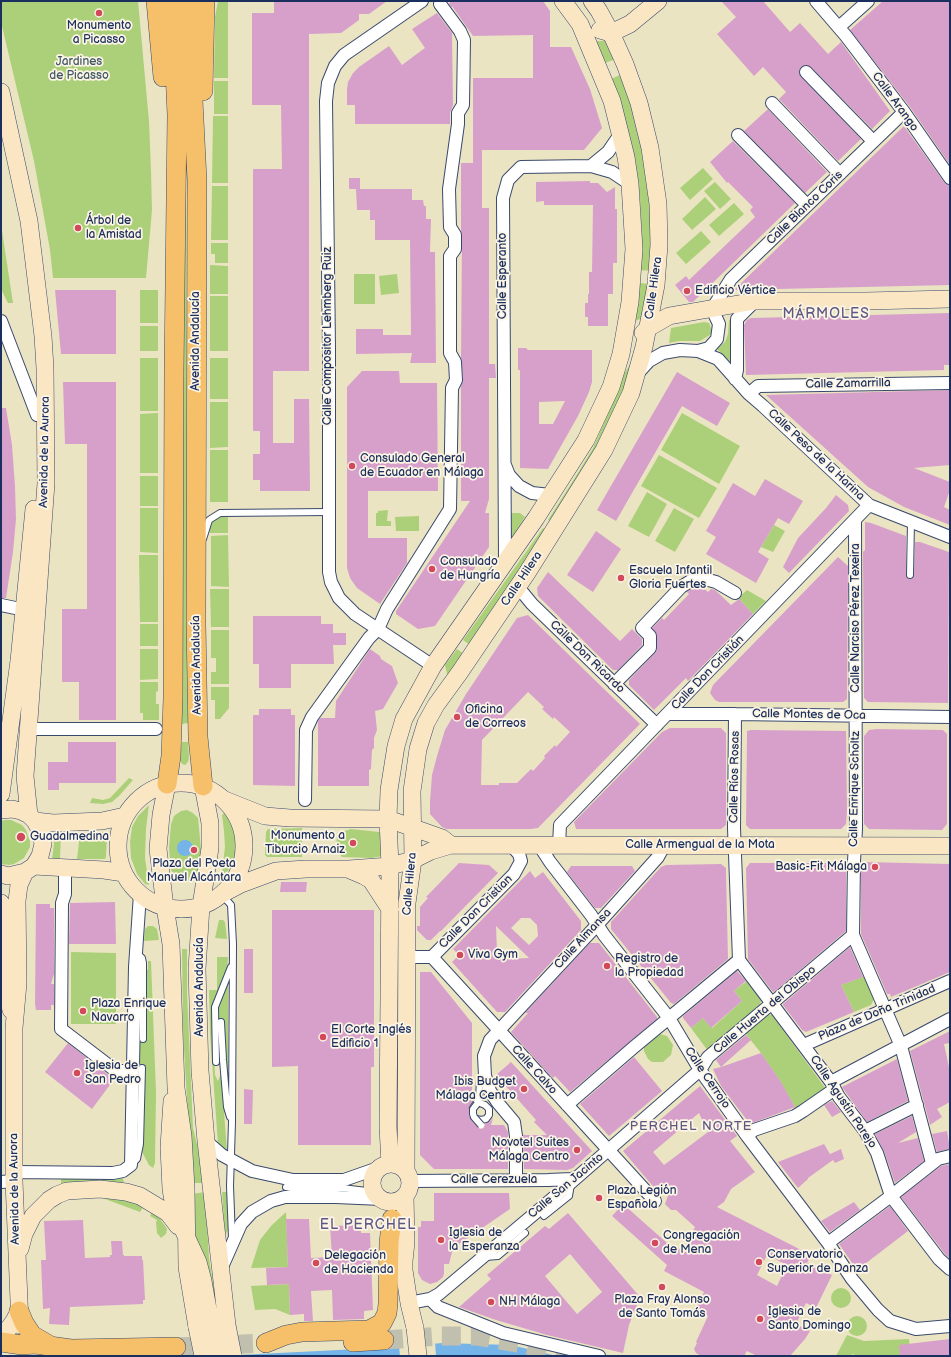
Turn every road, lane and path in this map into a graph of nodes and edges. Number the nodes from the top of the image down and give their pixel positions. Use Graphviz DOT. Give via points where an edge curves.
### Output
graph roads {
  1 [pos="156,1"];
  2 [pos="172,1"];
  3 [pos="188,1"];
  4 [pos="205,1"];
  5 [pos="210,1"];
  6 [pos="422,1"];
  7 [pos="563,1"];
  8 [pos="592,1"];
  9 [pos="658,1"];
  10 [pos="816,1"];
  11 [pos="868,1"];
  12 [pos="440,4"];
  13 [pos="580,24"];
  14 [pos="839,27"];
  15 [pos="205,31"];
  16 [pos="611,33"];
  17 [pos="806,72"];
  18 [pos="1,92"];
  19 [pos="772,103"];
  20 [pos="904,112"];
  21 [pos="621,133"];
  22 [pos="738,135"];
  23 [pos="873,141"];
  24 [pos="1,142"];
  25 [pos="591,166"];
  26 [pos="840,174"];
  27 [pos="950,178"];
  28 [pos="197,180"];
  29 [pos="630,184"];
  30 [pos="175,194"];
  31 [pos="807,205"];
  32 [pos="656,285"];
  33 [pos="950,299"];
  34 [pos="755,301"];
  35 [pos="712,309"];
  36 [pos="669,316"];
  37 [pos="1,321"];
  38 [pos="648,328"];
  39 [pos="698,351"];
  40 [pos="621,354"];
  41 [pos="637,374"];
  42 [pos="735,378"];
  43 [pos="950,383"];
  44 [pos="749,394"];
  45 [pos="37,415"];
  46 [pos="504,462"];
  47 [pos="550,495"];
  48 [pos="869,505"];
  49 [pos="330,512"];
  50 [pos="855,521"];
  51 [pos="911,522"];
  52 [pos="950,537"];
  53 [pos="196,561"];
  54 [pos="505,562"];
  55 [pos="910,574"];
  56 [pos="518,587"];
  57 [pos="735,593"];
  58 [pos="1,605"];
  59 [pos="31,611"];
  60 [pos="378,629"];
  61 [pos="433,666"];
  62 [pos="614,684"];
  63 [pos="436,705"];
  64 [pos="668,714"];
  65 [pos="735,714"];
  66 [pos="856,715"];
  67 [pos="950,716"];
  68 [pos="657,725"];
  69 [pos="28,729"];
  70 [pos="156,729"];
  71 [pos="167,784"];
  72 [pos="203,786"];
  73 [pos="1,794"];
  74 [pos="225,800"];
  75 [pos="305,800"];
  76 [pos="1,810"];
  77 [pos="125,816"];
  78 [pos="32,818"];
  79 [pos="388,819"];
  80 [pos="412,828"];
  81 [pos="451,845"];
  82 [pos="511,845"];
  83 [pos="539,845"];
  84 [pos="559,845"];
  85 [pos="664,846"];
  86 [pos="735,846"];
  87 [pos="855,846"];
  88 [pos="950,846"];
  89 [pos="413,860"];
  90 [pos="390,866"];
  91 [pos="65,868"];
  92 [pos="29,869"];
  93 [pos="350,870"];
  94 [pos="124,873"];
  95 [pos="1,874"];
  96 [pos="140,894"];
  97 [pos="222,894"];
  98 [pos="1,903"];
  99 [pos="202,906"];
  100 [pos="165,907"];
  101 [pos="390,909"];
  102 [pos="597,925"];
  103 [pos="853,935"];
  104 [pos="136,952"];
  105 [pos="406,957"];
  106 [pos="432,957"];
  107 [pos="739,960"];
  108 [pos="232,962"];
  109 [pos="950,981"];
  110 [pos="772,1003"];
  111 [pos="885,1010"];
  112 [pos="669,1018"];
  113 [pos="950,1019"];
  114 [pos="221,1022"];
  115 [pos="14,1023"];
  116 [pos="498,1030"];
  117 [pos="143,1039"];
  118 [pos="804,1045"];
  119 [pos="903,1050"];
  120 [pos="216,1062"];
  121 [pos="138,1069"];
  122 [pos="700,1070"];
  123 [pos="485,1076"];
  124 [pos="833,1084"];
  125 [pos="567,1105"];
  126 [pos="917,1105"];
  127 [pos="232,1122"];
  128 [pos="481,1125"];
  129 [pos="865,1131"];
  130 [pos="747,1136"];
  131 [pos="206,1141"];
  132 [pos="608,1151"];
  133 [pos="950,1156"];
  134 [pos="231,1160"];
  135 [pos="932,1163"];
  136 [pos="385,1166"];
  137 [pos="10,1178"];
  138 [pos="516,1180"];
  139 [pos="542,1180"];
  140 [pos="574,1180"];
  141 [pos="407,1183"];
  142 [pos="286,1187"];
  143 [pos="891,1196"];
  144 [pos="380,1197"];
  145 [pos="655,1201"];
  146 [pos="548,1202"];
  147 [pos="544,1216"];
  148 [pos="392,1219"];
  149 [pos="525,1233"];
  150 [pos="187,1238"];
  151 [pos="232,1242"];
  152 [pos="828,1243"];
  153 [pos="482,1258"];
  154 [pos="16,1261"];
  155 [pos="404,1261"];
  156 [pos="950,1269"];
  157 [pos="220,1271"];
  158 [pos="430,1299"];
  159 [pos="409,1303"];
  160 [pos="19,1311"];
  161 [pos="212,1326"];
  162 [pos="950,1326"];
  163 [pos="384,1340"];
  164 [pos="10,1345"];
  165 [pos="50,1346"];
  166 [pos="176,1347"];
  167 [pos="203,1356"];
  168 [pos="217,1356"];
  169 [pos="233,1356"];
  170 [pos="418,1356"];
  171 [pos="599,1356"];
  1 -- 30 [label="main road, Avenida Andalucía"];
  2 -- 30 [label="main road, Avenida Andalucía" via="177,115"];
  3 -- 28 [label="main road, Avenida Andalucía"];
  4 -- 15 [label="main road"];
  5 -- 15 [label="main road"];
  6 -- 49 [label="street, Calle Compositor Lehmberg Ruiz" via="344,55 335,66 328,83 326,101"];
  7 -- 13 [label="main road, Calle Hilera"];
  8 -- 16 [label="main road, Calle Hilera"];
  9 -- 16 [label="main road" via="630,24"];
  10 -- 14 [label="street, Calle Arango"];
  11 -- 14 [label="street"];
  12 -- 60 [label="street" via="464,40 463,105 458,113 449,188 450,227 456,235 455,249 450,256 450,353 456,362 456,380 452,388 450,509 387,609"];
  13 -- 16 [label="main road"];
  13 -- 21 [label="main road, Calle Hilera" via="612,102"];
  14 -- 20 [label="street, Calle Arango"];
  15 -- 28 [label="main road" via="202,136"];
  16 -- 32 [label="main road, Calle Hilera" via="639,103 650,148 658,204 659,245"];
  17 -- 23 [label="street"];
  18 -- 59 [label="main road, Avenida de la Aurora" via="29,221 45,368 46,483"];
  19 -- 26 [label="street"];
  20 -- 23 [label="street, Calle Blanco Coris"];
  20 -- 27 [label="street, Calle Arango"];
  21 -- 25 [label="street" via="608,152"];
  21 -- 29 [label="main road, Calle Hilera"];
  22 -- 31 [label="street"];
  23 -- 26 [label="street, Calle Blanco Coris"];
  24 -- 45 [label="main road, Avenida de la Aurora" via="18,222 33,337"];
  25 -- 29 [label="street, Calle Esperanto" via="612,172"];
  25 -- 46 [label="street, Calle Esperanto" via="521,167 508,180 503,198"];
  26 -- 31 [label="street, Calle Blanco Coris"];
  28 -- 53 [label="main road, Avenida Andalucía"];
  29 -- 40 [label="main road, Calle Hilera" via="634,249 630,302"];
  30 -- 71 [label="main road, Avenida Andalucía" via="173,698 171,756"];
  31 -- 35 [label="street, Calle Blanco Coris" via="731,279"];
  32 -- 36 [label="main road" via="663,309"];
  32 -- 38 [label="main road, Calle Hilera"];
  33 -- 34 [label="main road"];
  34 -- 35 [label="main road"];
  34 -- 42 [label="street" via="738,319"];
  35 -- 36 [label="main road"];
  35 -- 39 [label="street" via="720,324 717,339 709,348"];
  36 -- 38 [label="main road"];
  37 -- 45 [label="street"];
  38 -- 40 [label="main road"];
  38 -- 41 [label="main road, Calle Hilera"];
  39 -- 41 [label="street, Calle Peso de la Harina" via="680,350 663,353"];
  39 -- 42 [label="street, Calle Peso de la Harina" via="718,359"];
  40 -- 47 [label="main road, Calle Hilera" via="611,387 586,440"];
  41 -- 56 [label="main road, Calle Hilera" via="626,407 604,450"];
  42 -- 44 [label="street, Calle Peso de la Harina"];
  43 -- 44 [label="street, Calle Zamarrilla" via="758,386"];
  44 -- 48 [label="street, Calle Peso de la Harina"];
  45 -- 59 [label="main road, Avenida de la Aurora"];
  46 -- 47 [label="street, Calle Esperanto" via="509,475 519,486 532,493"];
  46 -- 54 [label="street, Calle Esperanto"];
  47 -- 54 [label="main road, Calle Hilera"];
  48 -- 50 [label="street, Calle Don Cristián"];
  48 -- 51 [label="street, Calle Peso de la Harina"];
  49 -- 53 [label="lane" via="220,513 209,520"];
  49 -- 60 [label="street, Calle Compositor Lehmberg Ruiz" via="331,582 339,598 355,614"];
  50 -- 64 [label="street, Calle Don Cristián"];
  50 -- 66 [label="street, Calle Narciso Pérez Texeira"];
  51 -- 52 [label="street, Calle Peso de la Harina"];
  51 -- 55 [label="lane"];
  53 -- 72 [label="main road, Avenida Andalucía" via="198,737"];
  54 -- 61 [label="main road, Calle Hilera"];
  56 -- 62 [label="street, Calle Don Ricardo" via="532,604"];
  56 -- 63 [label="main road, Calle Hilera"];
  57 -- 62 [label="street" via="716,582 697,577 682,587 642,628 650,636 650,648"];
  58 -- 59 [label="street"];
  59 -- 69 [label="main road, Avenida de la Aurora"];
  59 -- 73 [label="main road, Avenida de la Aurora" via="16,683"];
  60 -- 61 [label="street, Calle Compositor Lehmberg Ruiz"];
  60 -- 75 [label="street" via="368,638 312,717 306,730"];
  61 -- 63 [label="main road" via="439,672 442,684"];
  61 -- 79 [label="main road, Calle Hilera" via="404,719 396,746 389,790"];
  62 -- 68 [label="street, Calle Don Ricardo"];
  63 -- 80 [label="main road, Calle Hilera" via="426,723 418,749 412,791"];
  64 -- 65 [label="street, Calle Montes de Oca"];
  64 -- 68 [label="street, Calle Don Cristián"];
  65 -- 66 [label="street, Calle Montes de Oca"];
  65 -- 86 [label="street, Calle Ríos Rosas"];
  66 -- 67 [label="street, Calle Montes de Oca"];
  66 -- 87 [label="street, Calle Enrique Scholtz"];
  68 -- 84 [label="street, Calle Don Cristián" via="560,825"];
  69 -- 70 [label="street"];
  69 -- 78 [label="main road, Avenida de la Aurora" via="25,776"];
  71 -- 72 [label="main road" via="185,782"];
  71 -- 77 [label="main road" via="143,795"];
  71 -- 100 [label="main road, Avenida Andalucía" via="158,848"];
  72 -- 74 [label="main road"];
  72 -- 99 [label="main road, Avenida Andalucía" via="210,823 210,848"];
  74 -- 79 [label="main road, Calle Armengual de la Mota" via="265,816"];
  74 -- 97 [label="main road" via="236,814 243,830 245,848 242,865 234,881"];
  76 -- 78 [label="main road" via="21,811"];
  77 -- 78 [label="main road" via="102,821 52,823"];
  77 -- 94 [label="main road" via="118,844"];
  78 -- 92 [label="main road, Avenida de la Aurora" via="41,832 43,844 40,856"];
  79 -- 80 [label="main road, Calle Armengual de la Mota"];
  79 -- 90 [label="main road, Calle Hilera"];
  80 -- 81 [label="main road, Calle Armengual de la Mota" via="442,838"];
  80 -- 89 [label="main road, Calle Hilera"];
  81 -- 82 [label="main road, Calle Armengual de la Mota"];
  81 -- 89 [label="main road, Calle Armengual de la Mota"];
  82 -- 83 [label="main road, Calle Armengual de la Mota"];
  82 -- 106 [label="street, Calle Don Cristian" via="519,854 521,861 514,874"];
  83 -- 84 [label="main road, Calle Armengual de la Mota"];
  83 -- 102 [label="street, Calle Cerrojo"];
  84 -- 85 [label="main road, Calle Armengual de la Mota"];
  85 -- 86 [label="main road, Calle Armengual de la Mota"];
  85 -- 102 [label="street, Calle Almansa" via="658,857"];
  86 -- 87 [label="main road, Calle Armengual de la Mota"];
  86 -- 107 [label="street, Calle Ríos Rosas"];
  87 -- 88 [label="main road, Calle Armengual de la Mota"];
  87 -- 103 [label="street, Calle Enrique Scholtz"];
  89 -- 90 [label="main road, Calle Armengual de la Mota"];
  89 -- 105 [label="main road, Calle Hilera" via="407,903"];
  90 -- 93 [label="main road, Calle Armengual de la Mota"];
  90 -- 101 [label="main road, Calle Hilera"];
  91 -- 92 [label="main road"];
  91 -- 94 [label="main road"];
  91 -- 121 [label="street" via="65,894 62,903 61,1029 116,1071"];
  92 -- 95 [label="main road" via="8,876"];
  92 -- 115 [label="main road, Avenida de la Aurora" via="19,885 17,901 18,983"];
  93 -- 97 [label="main road, Calle Armengual de la Mota" via="276,871"];
  93 -- 101 [label="main road, Calle Armengual de la Mota" via="371,880"];
  94 -- 96 [label="main road"];
  96 -- 100 [label="main road"];
  96 -- 104 [label="street"];
  97 -- 99 [label="main road"];
  97 -- 108 [label="lane" via="230,905"];
  98 -- 115 [label="main road, Avenida de la Aurora" via="5,985"];
  99 -- 100 [label="main road" via="183,909"];
  99 -- 131 [label="main road, Avenida Andalucía" via="197,969 200,1071"];
  100 -- 150 [label="main road, Avenida Andalucía" via="171,944 176,1088 183,1136"];
  101 -- 136 [label="main road, Calle Hilera" via="388,1127"];
  102 -- 112 [label="street, Calle Cerrojo"];
  102 -- 116 [label="street, Calle Almansa"];
  103 -- 110 [label="street, Calle Huerta del Obispo"];
  103 -- 111 [label="street"];
  104 -- 117 [label="lane" via="143,963"];
  104 -- 121 [label="street"];
  105 -- 106 [label="street"];
  105 -- 141 [label="main road, Calle Hilera"];
  106 -- 116 [label="street, Calle Calvo"];
  107 -- 110 [label="street, Calle Agustín Parejo"];
  107 -- 112 [label="street"];
  108 -- 120 [label="lane" via="215,1007"];
  108 -- 127 [label="lane"];
  109 -- 111 [label="street, Plaza de Doña Trinidad"];
  110 -- 118 [label="street, Calle Agustín Parejo"];
  110 -- 122 [label="street, Calle Huerta del Obispo" via="708,1057"];
  111 -- 118 [label="street, Plaza de Doña Trinidad"];
  111 -- 119 [label="street"];
  112 -- 122 [label="street, Calle Cerrojo"];
  112 -- 125 [label="street"];
  113 -- 119 [label="street"];
  114 -- 127 [label="lane" via="227,1107"];
  115 -- 137 [label="main road, Avenida de la Aurora"];
  116 -- 123 [label="street, Calle Almansa" via="490,1040 484,1056"];
  116 -- 125 [label="street, Calle Calvo"];
  118 -- 124 [label="street, Calle Agustín Parejo"];
  119 -- 124 [label="street"];
  119 -- 126 [label="street"];
  121 -- 137 [label="street" via="131,1164 127,1169 113,1173"];
  122 -- 130 [label="street, Calle Cerrojo"];
  122 -- 132 [label="street, Calle Huerta del Obispo"];
  123 -- 128 [label="lane, bridge" via="480,1080 479,1099 473,1109 472,1113 474,1117 476,1119 481,1120 486,1119 489,1109 480,1104 473,1109 474,1117"];
  123 -- 138 [label="street, Calle Almansa" via="490,1091 514,1122"];
  124 -- 129 [label="street, Calle Agustín Parejo" via="839,1097"];
  124 -- 130 [label="street" via="832,1092 795,1116 754,1130"];
  125 -- 132 [label="street, Calle Calvo"];
  126 -- 129 [label="street"];
  126 -- 135 [label="street"];
  127 -- 134 [label="lane"];
  129 -- 143 [label="street, Calle Agustín Parejo" via="878,1154"];
  130 -- 152 [label="street, Calle Cerrojo"];
  131 -- 134 [label="street"];
  131 -- 157 [label="main road, Avenida Andalucía"];
  132 -- 140 [label="street, Calle San Jacinto"];
  132 -- 145 [label="street, Calle Calvo"];
  133 -- 135 [label="street"];
  134 -- 136 [label="street" via="252,1171 293,1180 344,1180"];
  134 -- 151 [label="lane"];
  135 -- 143 [label="street"];
  136 -- 141 [label="main road" via="399,1166"];
  136 -- 144 [label="main road" via="376,1172 373,1179 373,1186"];
  137 -- 154 [label="main road, Avenida de la Aurora"];
  138 -- 139 [label="street, Calle Cerezuela"];
  138 -- 141 [label="street, Calle Cerezuela"];
  139 -- 140 [label="street, Calle Cerezuela"];
  139 -- 146 [label="street" via="549,1187"];
  140 -- 146 [label="street, Calle San Jacinto"];
  140 -- 147 [label="lane" via="569,1196"];
  141 -- 144 [label="main road" via="399,1200 392,1202"];
  141 -- 155 [label="main road, Calle Hilera"];
  142 -- 144 [label="lane" via="342,1188"];
  143 -- 152 [label="street"];
  143 -- 156 [label="street, Calle Agustín Parejo" via="939,1259"];
  144 -- 148 [label="main road, Calle Hilera"];
  144 -- 151 [label="street" via="271,1200 252,1212 240,1224"];
  146 -- 153 [label="street, Calle San Jacinto"];
  148 -- 155 [label="main road, Calle Hilera"];
  148 -- 163 [label="main road" via="388,1304 382,1323 369,1330 302,1332 266,1343"];
  149 -- 153 [label="lane" via="498,1256"];
  150 -- 154 [label="main road" via="168,1213 140,1196 105,1190 67,1191 41,1207 33,1216"];
  150 -- 161 [label="main road" via="200,1268"];
  151 -- 157 [label="street"];
  152 -- 162 [label="street, Calle Cerrojo" via="852,1279 890,1321 916,1330"];
  153 -- 158 [label="street, Calle San Jacinto"];
  154 -- 160 [label="main road, Avenida de la Aurora"];
  155 -- 159 [label="main road, Calle Hilera"];
  157 -- 161 [label="main road, Avenida Andalucía"];
  158 -- 159 [label="street, Calle San Jacinto"];
  158 -- 171 [label="street" via="438,1307 503,1333"];
  159 -- 170 [label="main road, Calle Hilera, bridge"];
  160 -- 164 [label="main road" via="9,1328"];
  160 -- 165 [label="main road" via="32,1335"];
  161 -- 167 [label="main road, bridge"];
  161 -- 168 [label="main road, bridge"];
  161 -- 169 [label="main road, bridge"];
  164 -- 165 [label="main road"];
  165 -- 166 [label="main road" via="71,1349"];
}
